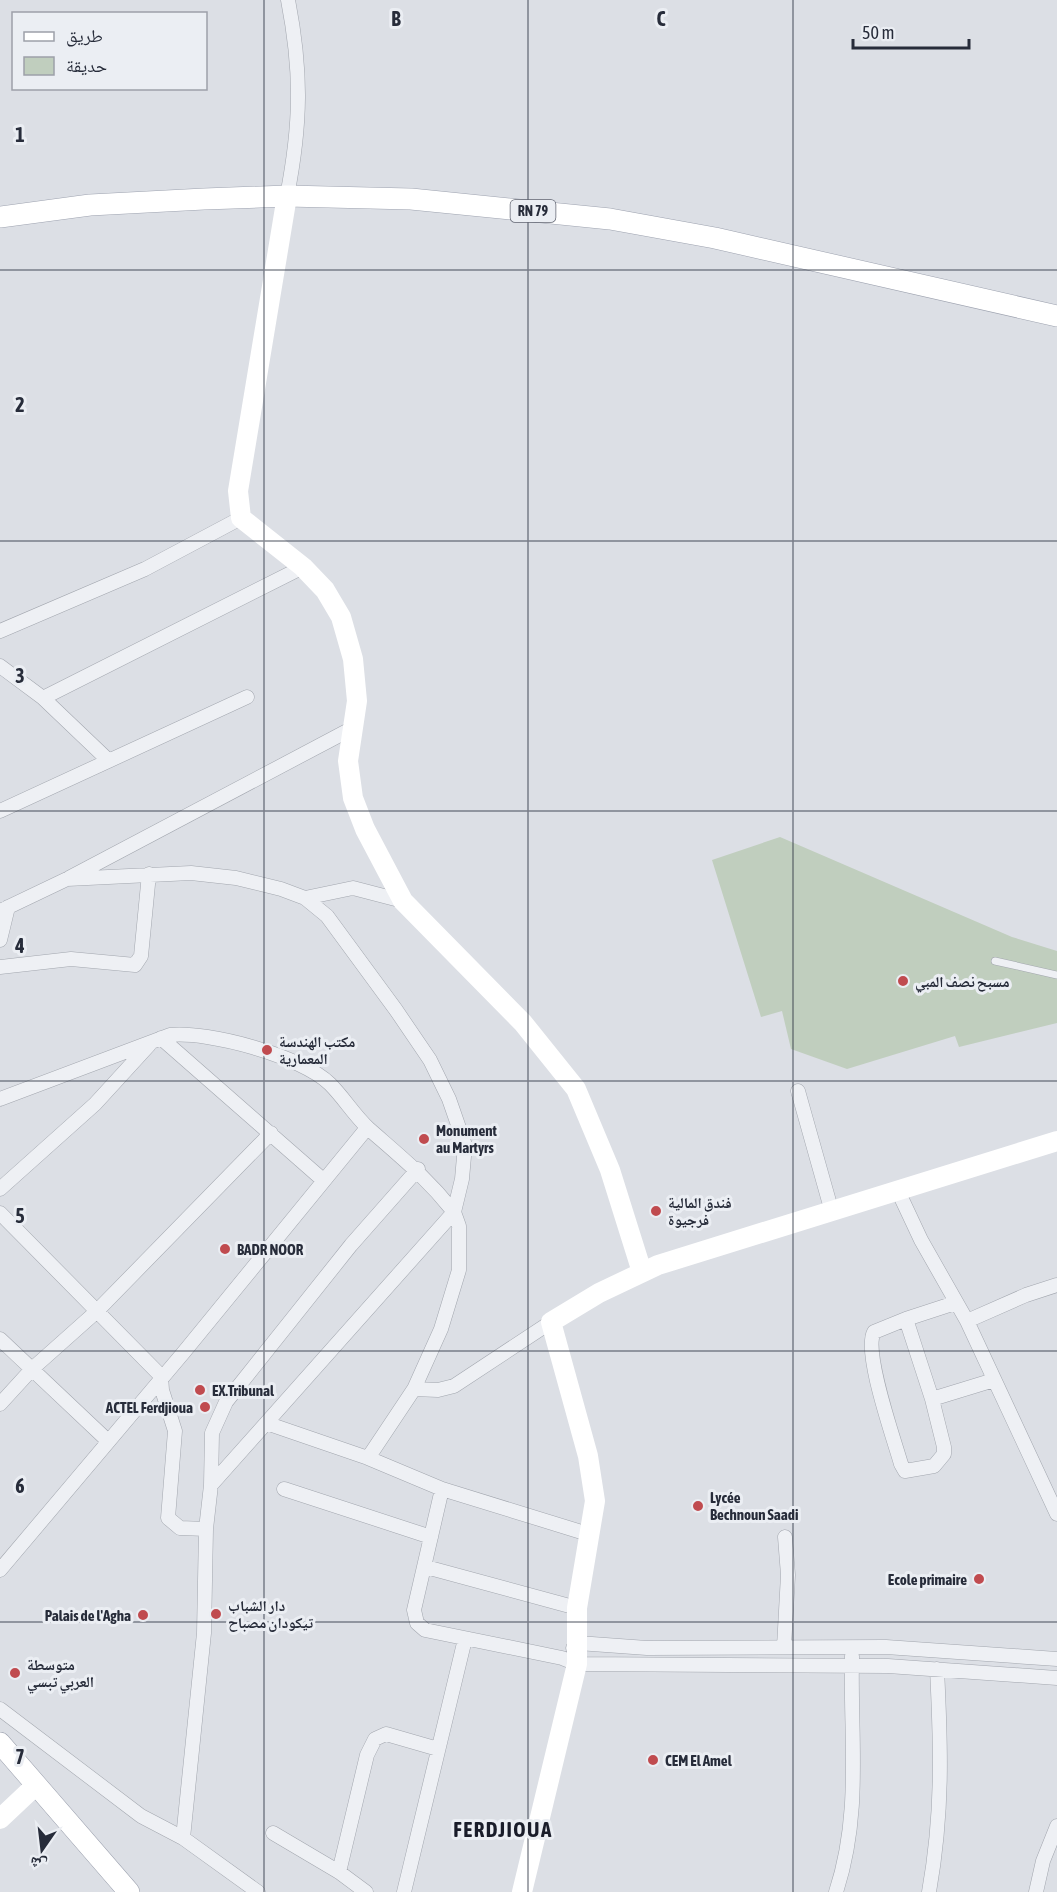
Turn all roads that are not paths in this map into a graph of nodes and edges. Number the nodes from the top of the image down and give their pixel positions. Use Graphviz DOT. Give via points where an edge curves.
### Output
graph roads {
  1 [pos="288,0"];
  2 [pos="287,196"];
  3 [pos="0,217"];
  4 [pos="1057,316"];
  5 [pos="242,518"];
  6 [pos="303,567"];
  7 [pos="0,631"];
  8 [pos="0,666"];
  9 [pos="247,697"];
  10 [pos="43,698"];
  11 [pos="351,729"];
  12 [pos="108,760"];
  13 [pos="0,811"];
  14 [pos="149,874"];
  15 [pos="67,879"];
  16 [pos="305,898"];
  17 [pos="403,901"];
  18 [pos="4,909"];
  19 [pos="0,940"];
  20 [pos="995,961"];
  21 [pos="0,967"];
  22 [pos="1057,975"];
  23 [pos="156,1041"];
  24 [pos="798,1091"];
  25 [pos="0,1099"];
  26 [pos="368,1128"];
  27 [pos="271,1133"];
  28 [pos="1057,1141"];
  29 [pos="418,1169"];
  30 [pos="323,1180"];
  31 [pos="0,1189"];
  32 [pos="898,1191"];
  33 [pos="0,1212"];
  34 [pos="454,1212"];
  35 [pos="832,1212"];
  36 [pos="642,1272"];
  37 [pos="1057,1285"];
  38 [pos="955,1303"];
  39 [pos="96,1312"];
  40 [pos="906,1319"];
  41 [pos="967,1321"];
  42 [pos="551,1322"];
  43 [pos="0,1339"];
  44 [pos="32,1369"];
  45 [pos="161,1376"];
  46 [pos="994,1380"];
  47 [pos="414,1389"];
  48 [pos="932,1399"];
  49 [pos="0,1404"];
  50 [pos="266,1423"];
  51 [pos="108,1441"];
  52 [pos="368,1458"];
  53 [pos="211,1485"];
  54 [pos="284,1489"];
  55 [pos="442,1490"];
  56 [pos="1057,1514"];
  57 [pos="206,1529"];
  58 [pos="588,1534"];
  59 [pos="431,1537"];
  60 [pos="785,1537"];
  61 [pos="426,1567"];
  62 [pos="0,1569"];
  63 [pos="578,1608"];
  64 [pos="465,1639"];
  65 [pos="578,1643"];
  66 [pos="784,1647"];
  67 [pos="852,1647"];
  68 [pos="1057,1659"];
  69 [pos="570,1661"];
  70 [pos="852,1665"];
  71 [pos="937,1669"];
  72 [pos="1057,1678"];
  73 [pos="0,1709"];
  74 [pos="0,1743"];
  75 [pos="438,1749"];
  76 [pos="35,1785"];
  77 [pos="0,1819"];
  78 [pos="1057,1826"];
  79 [pos="273,1833"];
  80 [pos="183,1838"];
  81 [pos="339,1872"];
  82 [pos="129,1892"];
  83 [pos="258,1892"];
  84 [pos="366,1892"];
  85 [pos="404,1892"];
  86 [pos="522,1892"];
  87 [pos="836,1892"];
  88 [pos="929,1892"];
  89 [pos="1036,1892"];
  1 -- 2 [label="street" via="298,58 299,119"];
  2 -- 3 [label="main road, RN 79" via="90,206"];
  2 -- 4 [label="main road, RN 79" via="411,200 610,219 726,241"];
  2 -- 5 [label="main road" via="238,491"];
  5 -- 6 [label="main road"];
  5 -- 7 [label="street" via="145,569"];
  6 -- 10 [label="street"];
  6 -- 11 [label="main road" via="325,590 341,617 353,659 357,700"];
  8 -- 10 [label="street"];
  9 -- 12 [label="street"];
  10 -- 12 [label="street"];
  11 -- 15 [label="street"];
  11 -- 17 [label="main road" via="348,761 353,798"];
  12 -- 13 [label="street"];
  14 -- 15 [label="street"];
  14 -- 16 [label="street" via="191,873 236,879"];
  14 -- 21 [label="street" via="141,956 135,965 71,959"];
  15 -- 18 [label="street"];
  16 -- 17 [label="street" via="353,888"];
  16 -- 34 [label="street" via="327,916 396,1010 430,1060 449,1099 465,1145"];
  17 -- 36 [label="main road" via="523,1023 576,1089 610,1170"];
  18 -- 19 [label="street"];
  20 -- 22 [label="lane"];
  23 -- 25 [label="street"];
  23 -- 26 [label="street" via="191,1033 208,1036 309,1069 330,1084"];
  23 -- 27 [label="street"];
  23 -- 31 [label="street" via="95,1104"];
  24 -- 35 [label="street"];
  26 -- 29 [label="street"];
  26 -- 30 [label="street"];
  27 -- 30 [label="street"];
  27 -- 39 [label="street"];
  28 -- 32 [label="main road"];
  29 -- 34 [label="street"];
  29 -- 53 [label="street" via="351,1245 226,1402 212,1433"];
  30 -- 45 [label="street"];
  32 -- 35 [label="main road"];
  32 -- 38 [label="street"];
  33 -- 39 [label="street"];
  34 -- 47 [label="street" via="459,1226 459,1270 441,1329"];
  34 -- 50 [label="street"];
  35 -- 36 [label="main road"];
  36 -- 42 [label="main road"];
  37 -- 41 [label="street"];
  38 -- 40 [label="street"];
  38 -- 41 [label="street"];
  39 -- 44 [label="street"];
  39 -- 45 [label="street"];
  40 -- 48 [label="street"];
  40 -- 48 [label="street" via="874,1332 870,1342 905,1471 934,1466 944,1454"];
  41 -- 46 [label="street"];
  42 -- 47 [label="street" via="454,1386"];
  42 -- 58 [label="main road" via="595,1488"];
  43 -- 44 [label="street"];
  44 -- 49 [label="street"];
  44 -- 51 [label="street"];
  45 -- 51 [label="street"];
  45 -- 57 [label="street" via="175,1431 168,1518 180,1528"];
  46 -- 48 [label="street"];
  46 -- 56 [label="street"];
  47 -- 52 [label="street"];
  50 -- 52 [label="street"];
  50 -- 53 [label="street"];
  51 -- 62 [label="street"];
  52 -- 55 [label="street"];
  53 -- 57 [label="street"];
  54 -- 59 [label="street"];
  55 -- 58 [label="street"];
  55 -- 59 [label="street"];
  57 -- 80 [label="street" via="204,1633"];
  58 -- 63 [label="main road"];
  59 -- 61 [label="street"];
  60 -- 66 [label="street" via="788,1575"];
  61 -- 63 [label="street"];
  61 -- 64 [label="street" via="414,1610 417,1623 425,1630"];
  63 -- 65 [label="main road"];
  64 -- 69 [label="street"];
  64 -- 75 [label="street"];
  65 -- 66 [label="street" via="647,1648"];
  65 -- 69 [label="main road"];
  66 -- 67 [label="street"];
  67 -- 68 [label="street"];
  67 -- 70 [label="street"];
  69 -- 70 [label="street" via="657,1667"];
  69 -- 86 [label="main road"];
  70 -- 71 [label="street"];
  70 -- 87 [label="street" via="854,1806"];
  71 -- 72 [label="street"];
  71 -- 88 [label="street" via="942,1766 939,1838"];
  73 -- 80 [label="street" via="141,1816"];
  74 -- 76 [label="main road"];
  75 -- 81 [label="street" via="386,1734 375,1740 367,1755"];
  75 -- 85 [label="street"];
  76 -- 77 [label="main road"];
  76 -- 82 [label="main road"];
  78 -- 89 [label="street" via="1042,1861"];
  79 -- 81 [label="street"];
  80 -- 83 [label="street"];
  81 -- 84 [label="street"];
}
